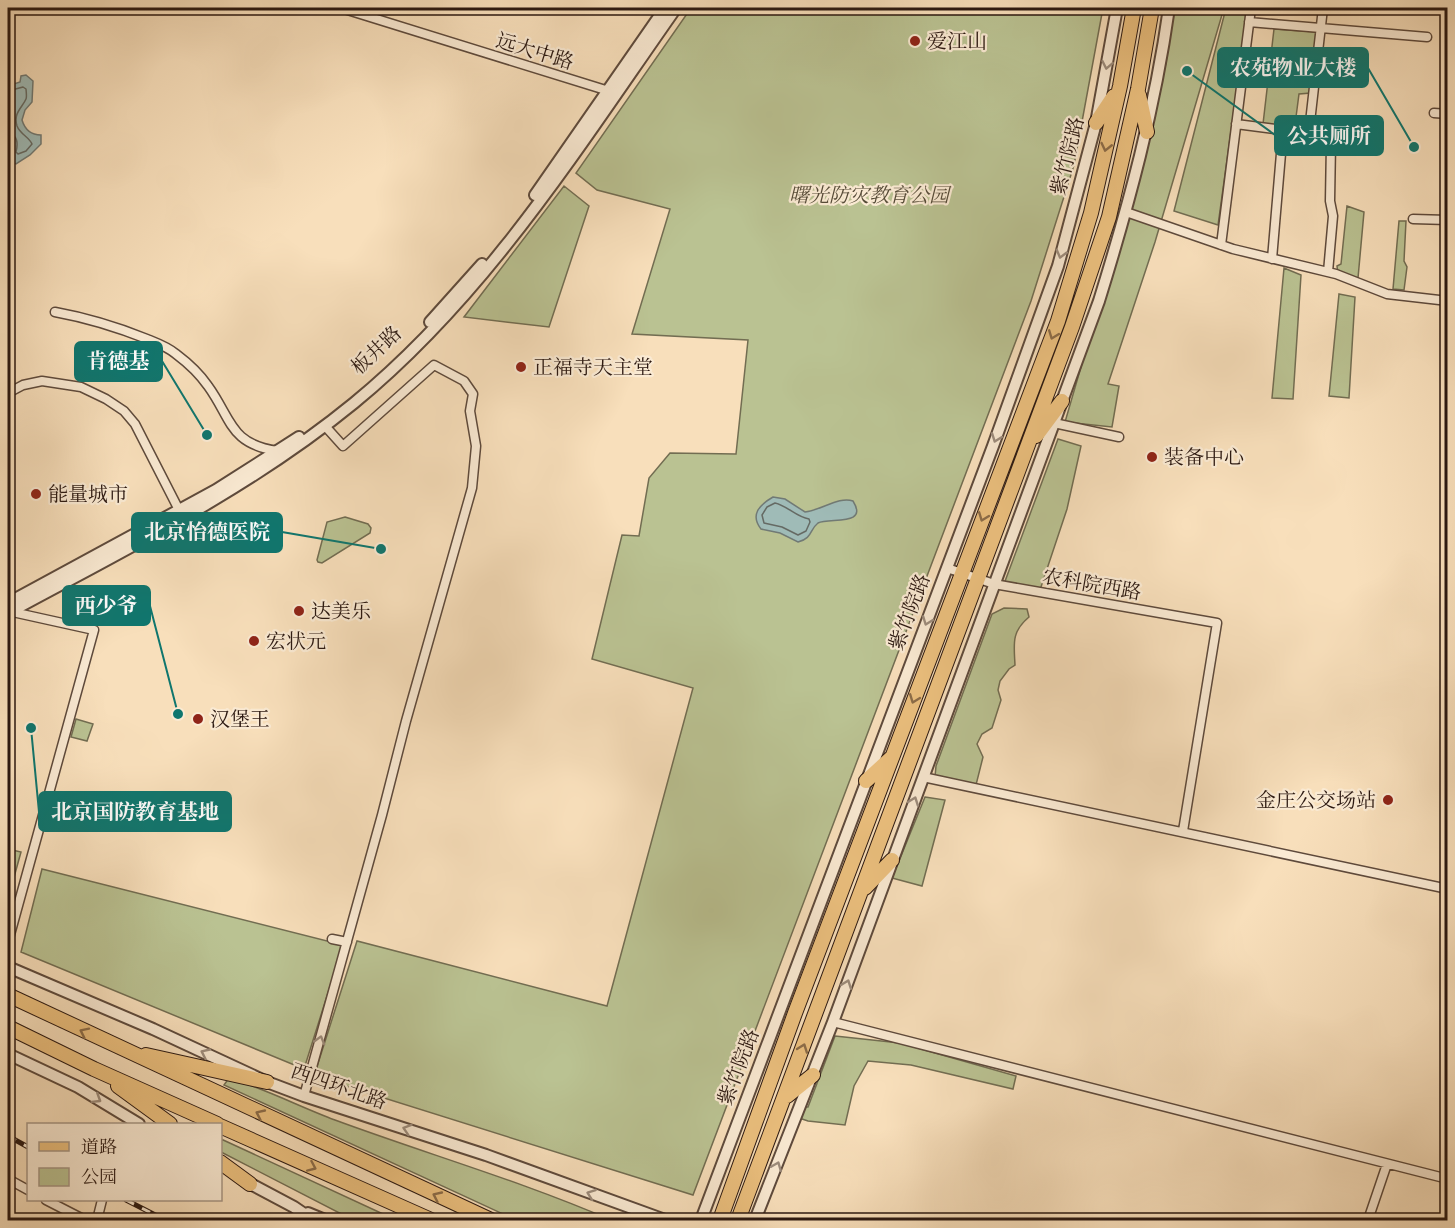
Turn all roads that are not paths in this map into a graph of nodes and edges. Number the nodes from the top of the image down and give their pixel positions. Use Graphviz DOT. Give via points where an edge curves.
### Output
graph roads {
  1 [pos="340,8"];
  2 [pos="664,8"];
  3 [pos="676,8"];
  4 [pos="1118,8"];
  5 [pos="1134,8"];
  6 [pos="1152,8"];
  7 [pos="1169,8"];
  8 [pos="1251,8"];
  9 [pos="1323,8"];
  10 [pos="1249,22"];
  11 [pos="1321,28"];
  12 [pos="1427,37"];
  13 [pos="1120,86"];
  14 [pos="1138,89"];
  15 [pos="611,92"];
  16 [pos="1434,113"];
  17 [pos="1448,114"];
  18 [pos="1096,123"];
  19 [pos="1236,124"];
  20 [pos="1283,130"];
  21 [pos="1309,131"];
  22 [pos="1147,132"];
  23 [pos="1126,212"];
  24 [pos="1413,219"];
  25 [pos="1448,220"];
  26 [pos="1221,245"];
  27 [pos="1272,258"];
  28 [pos="1328,272"];
  29 [pos="1448,301"];
  30 [pos="55,312"];
  31 [pos="8,393"];
  32 [pos="1062,401"];
  33 [pos="1054,423"];
  34 [pos="325,426"];
  35 [pos="1119,436"];
  36 [pos="1026,450"];
  37 [pos="278,451"];
  38 [pos="179,510"];
  39 [pos="947,568"];
  40 [pos="962,573"];
  41 [pos="977,578"];
  42 [pos="994,584"];
  43 [pos="8,610"];
  44 [pos="893,756"];
  45 [pos="923,777"];
  46 [pos="866,781"];
  47 [pos="1183,831"];
  48 [pos="892,860"];
  49 [pos="1448,889"];
  50 [pos="861,891"];
  51 [pos="332,939"];
  52 [pos="8,942"];
  53 [pos="347,942"];
  54 [pos="8,967"];
  55 [pos="8,995"];
  56 [pos="833,1023"];
  57 [pos="8,1027"];
  58 [pos="118,1048"];
  59 [pos="8,1054"];
  60 [pos="94,1069"];
  61 [pos="813,1075"];
  62 [pos="267,1082"];
  63 [pos="304,1096"];
  64 [pos="785,1097"];
  65 [pos="132,1123"];
  66 [pos="167,1123"];
  67 [pos="215,1123"];
  68 [pos="222,1126"];
  69 [pos="222,1163"];
  70 [pos="1387,1164"];
  71 [pos="222,1169"];
  72 [pos="8,1179"];
  73 [pos="1448,1179"];
  74 [pos="250,1184"];
  75 [pos="27,1189"];
  76 [pos="48,1201"];
  77 [pos="102,1201"];
  78 [pos="619,1204"];
  79 [pos="294,1207"];
  80 [pos="85,1221"];
  81 [pos="97,1221"];
  82 [pos="313,1221"];
  83 [pos="325,1221"];
  84 [pos="431,1221"];
  85 [pos="491,1221"];
  86 [pos="638,1221"];
  87 [pos="665,1221"];
  88 [pos="701,1221"];
  89 [pos="720,1221"];
  90 [pos="738,1221"];
  91 [pos="755,1221"];
  92 [pos="1368,1221"];
  1 -- 15 [label="street, 远大中路"];
  2 -- 15 [label="street, 板井路"];
  3 -- 15 [label="street"];
  4 -- 18 [label="street, 紫竹院路, one-way"];
  5 -- 13 [label="main road, 紫竹院路"];
  6 -- 14 [label="main road"];
  7 -- 22 [label="street"];
  8 -- 10 [label="street"];
  9 -- 11 [label="street"];
  10 -- 11 [label="street"];
  10 -- 19 [label="street"];
  11 -- 12 [label="street"];
  11 -- 21 [label="street"];
  13 -- 18 [label="main road"];
  13 -- 40 [label="main road, 紫竹院路, one-way" via="1091,213 1058,321"];
  14 -- 22 [label="main road"];
  14 -- 36 [label="main road" via="1109,217"];
  15 -- 34 [label="street" via="527,218 466,296 418,345"];
  15 -- 37 [label="street, 板井路" via="509,232 413,341 351,397"];
  16 -- 17 [label="street"];
  18 -- 39 [label="street, 紫竹院路, one-way" via="1058,266"];
  19 -- 20 [label="street"];
  19 -- 26 [label="street"];
  20 -- 21 [label="street"];
  20 -- 27 [label="street"];
  21 -- 28 [label="street" via="1331,143 1333,216"];
  22 -- 23 [label="street"];
  23 -- 26 [label="street"];
  23 -- 32 [label="street"];
  24 -- 25 [label="street"];
  26 -- 27 [label="street"];
  27 -- 28 [label="street"];
  28 -- 29 [label="street" via="1387,294"];
  30 -- 37 [label="street" via="90,318 174,352 209,387 231,427 250,443"];
  31 -- 38 [label="street" via="42,381 81,387 124,411 135,424"];
  32 -- 33 [label="street"];
  32 -- 36 [label="main road"];
  33 -- 35 [label="street"];
  33 -- 42 [label="street"];
  34 -- 43 [label="street" via="220,498"];
  34 -- 53 [label="street" via="343,446 434,365 464,381 473,394 470,411 476,446 472,488"];
  36 -- 41 [label="main road"];
  37 -- 38 [label="street, 板井路"];
  38 -- 43 [label="street, 板井路"];
  39 -- 40 [label="street, 农科院西路"];
  39 -- 46 [label="street, 紫竹院路, one-way"];
  40 -- 41 [label="street, 农科院西路"];
  40 -- 44 [label="main road, 紫竹院路, one-way"];
  41 -- 42 [label="street, 农科院西路"];
  41 -- 50 [label="main road"];
  42 -- 45 [label="street"];
  42 -- 47 [label="street, 农科院西路" via="1217,623"];
  43 -- 52 [label="street" via="94,630"];
  44 -- 46 [label="main road"];
  44 -- 89 [label="main road, 紫竹院路"];
  45 -- 47 [label="street"];
  48 -- 45 [label="street, one-way"];
  46 -- 88 [label="street, 紫竹院路"];
  47 -- 49 [label="street"];
  48 -- 50 [label="main road"];
  56 -- 48 [label="street, one-way"];
  64 -- 50 [label="main road, one-way"];
  51 -- 53 [label="street"];
  63 -- 53 [label="street, one-way"];
  62 -- 54 [label="street, 西四环北路, one-way"];
  58 -- 55 [label="main road, one-way"];
  56 -- 61 [label="street"];
  56 -- 70 [label="street"];
  57 -- 60 [label="main road"];
  58 -- 62 [label="main road"];
  85 -- 58 [label="main road, one-way"];
  59 -- 65 [label="street, one-way" via="78,1088"];
  60 -- 66 [label="main road"];
  60 -- 67 [label="main road"];
  61 -- 64 [label="main road"];
  91 -- 61 [label="street, one-way"];
  62 -- 63 [label="street, 西四环北路"];
  78 -- 63 [label="street, 西四环北路, one-way" via="486,1155"];
  64 -- 90 [label="main road"];
  68 -- 84 [label="main road, one-way"];
  69 -- 74 [label="main road"];
  70 -- 73 [label="street"];
  70 -- 92 [label="street"];
  71 -- 74 [label="street"];
  72 -- 75 [label="street"];
  74 -- 79 [label="street"];
  76 -- 80 [label="street"];
  77 -- 81 [label="street"];
  78 -- 86 [label="street"];
  78 -- 87 [label="street, 西四环北路"];
  79 -- 82 [label="street"];
  79 -- 83 [label="street"];
}
